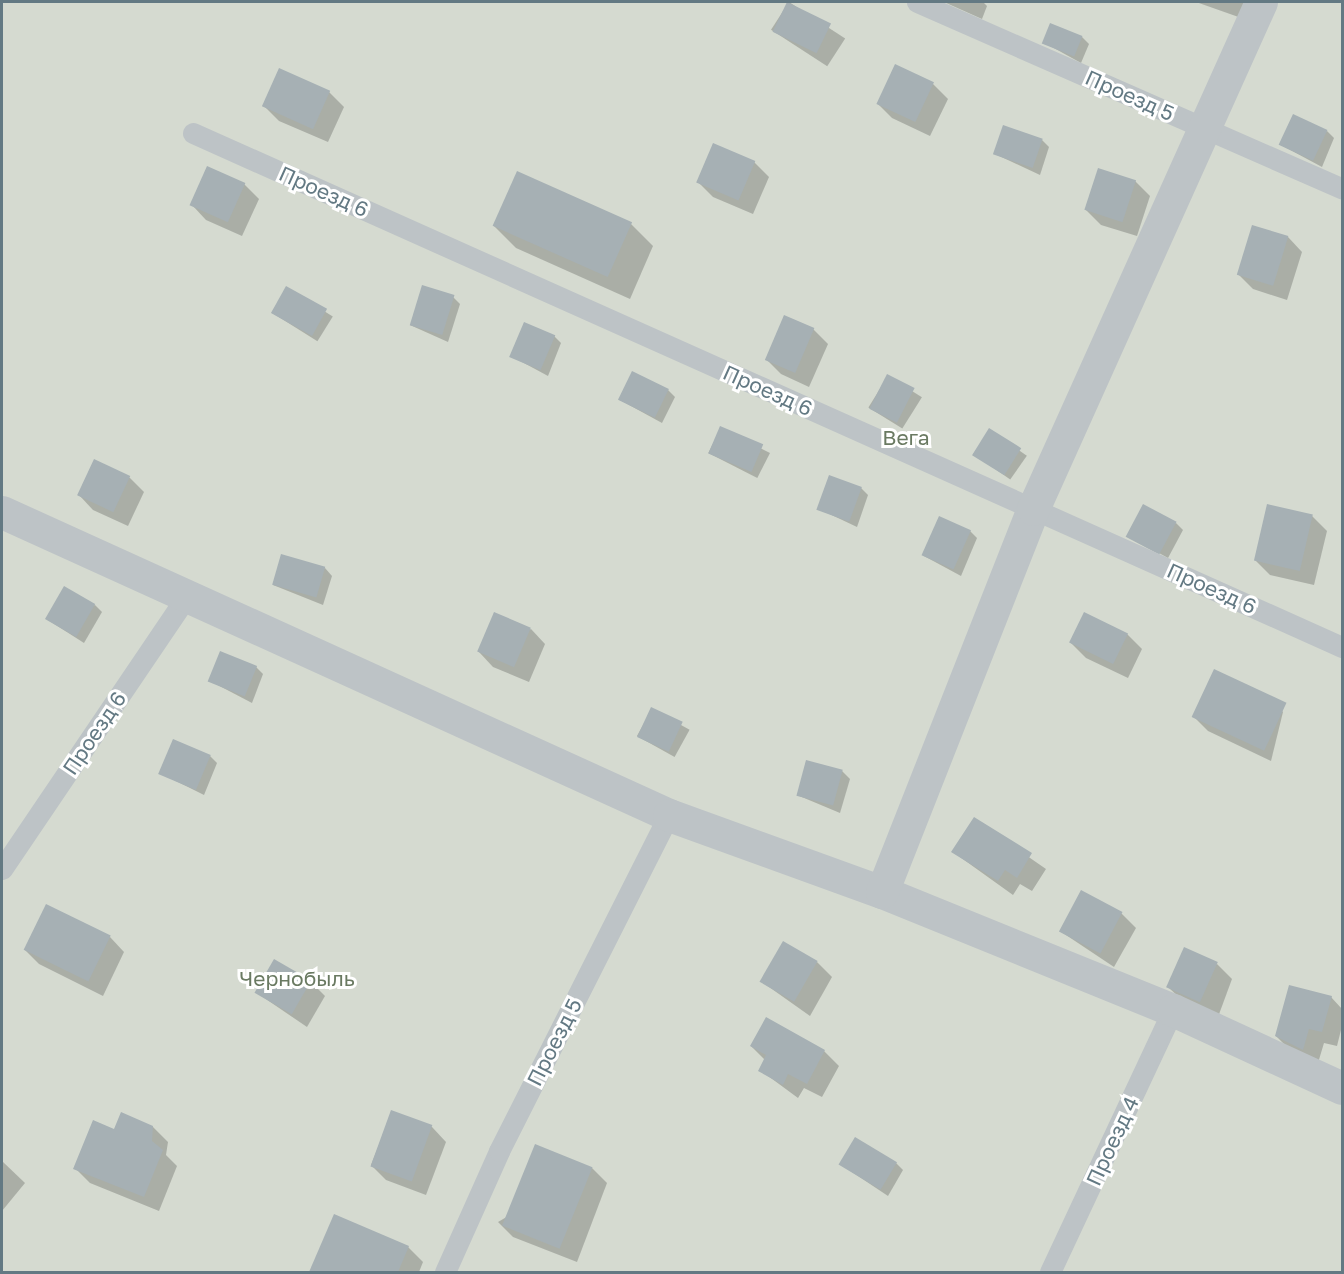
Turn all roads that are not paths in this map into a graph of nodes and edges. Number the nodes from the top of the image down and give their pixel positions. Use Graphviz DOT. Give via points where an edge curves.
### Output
graph roads {
  1 [pos="917,2"];
  2 [pos="1261,2"];
  3 [pos="1204,128"];
  4 [pos="193,133"];
  5 [pos="1342,189"];
  6 [pos="1033,509"];
  7 [pos="2,512"];
  8 [pos="187,596"];
  9 [pos="1342,647"];
  10 [pos="669,815"];
  11 [pos="2,869"];
  12 [pos="882,892"];
  13 [pos="1173,1010"];
  14 [pos="1342,1088"];
  15 [pos="445,1272"];
  16 [pos="1050,1272"];
  1 -- 3 [label="lane, Проезд 5"];
  2 -- 3 [label="street"];
  3 -- 5 [label="lane, Проезд 5"];
  3 -- 6 [label="street"];
  4 -- 6 [label="lane, Проезд 6"];
  6 -- 9 [label="lane, Проезд 6"];
  6 -- 12 [label="street"];
  7 -- 8 [label="street"];
  8 -- 10 [label="street"];
  8 -- 11 [label="lane, Проезд 6"];
  10 -- 12 [label="street"];
  10 -- 15 [label="lane, Проезд 5" via="499,1151"];
  12 -- 13 [label="street"];
  13 -- 14 [label="street"];
  13 -- 16 [label="lane, Проезд 4"];
}
